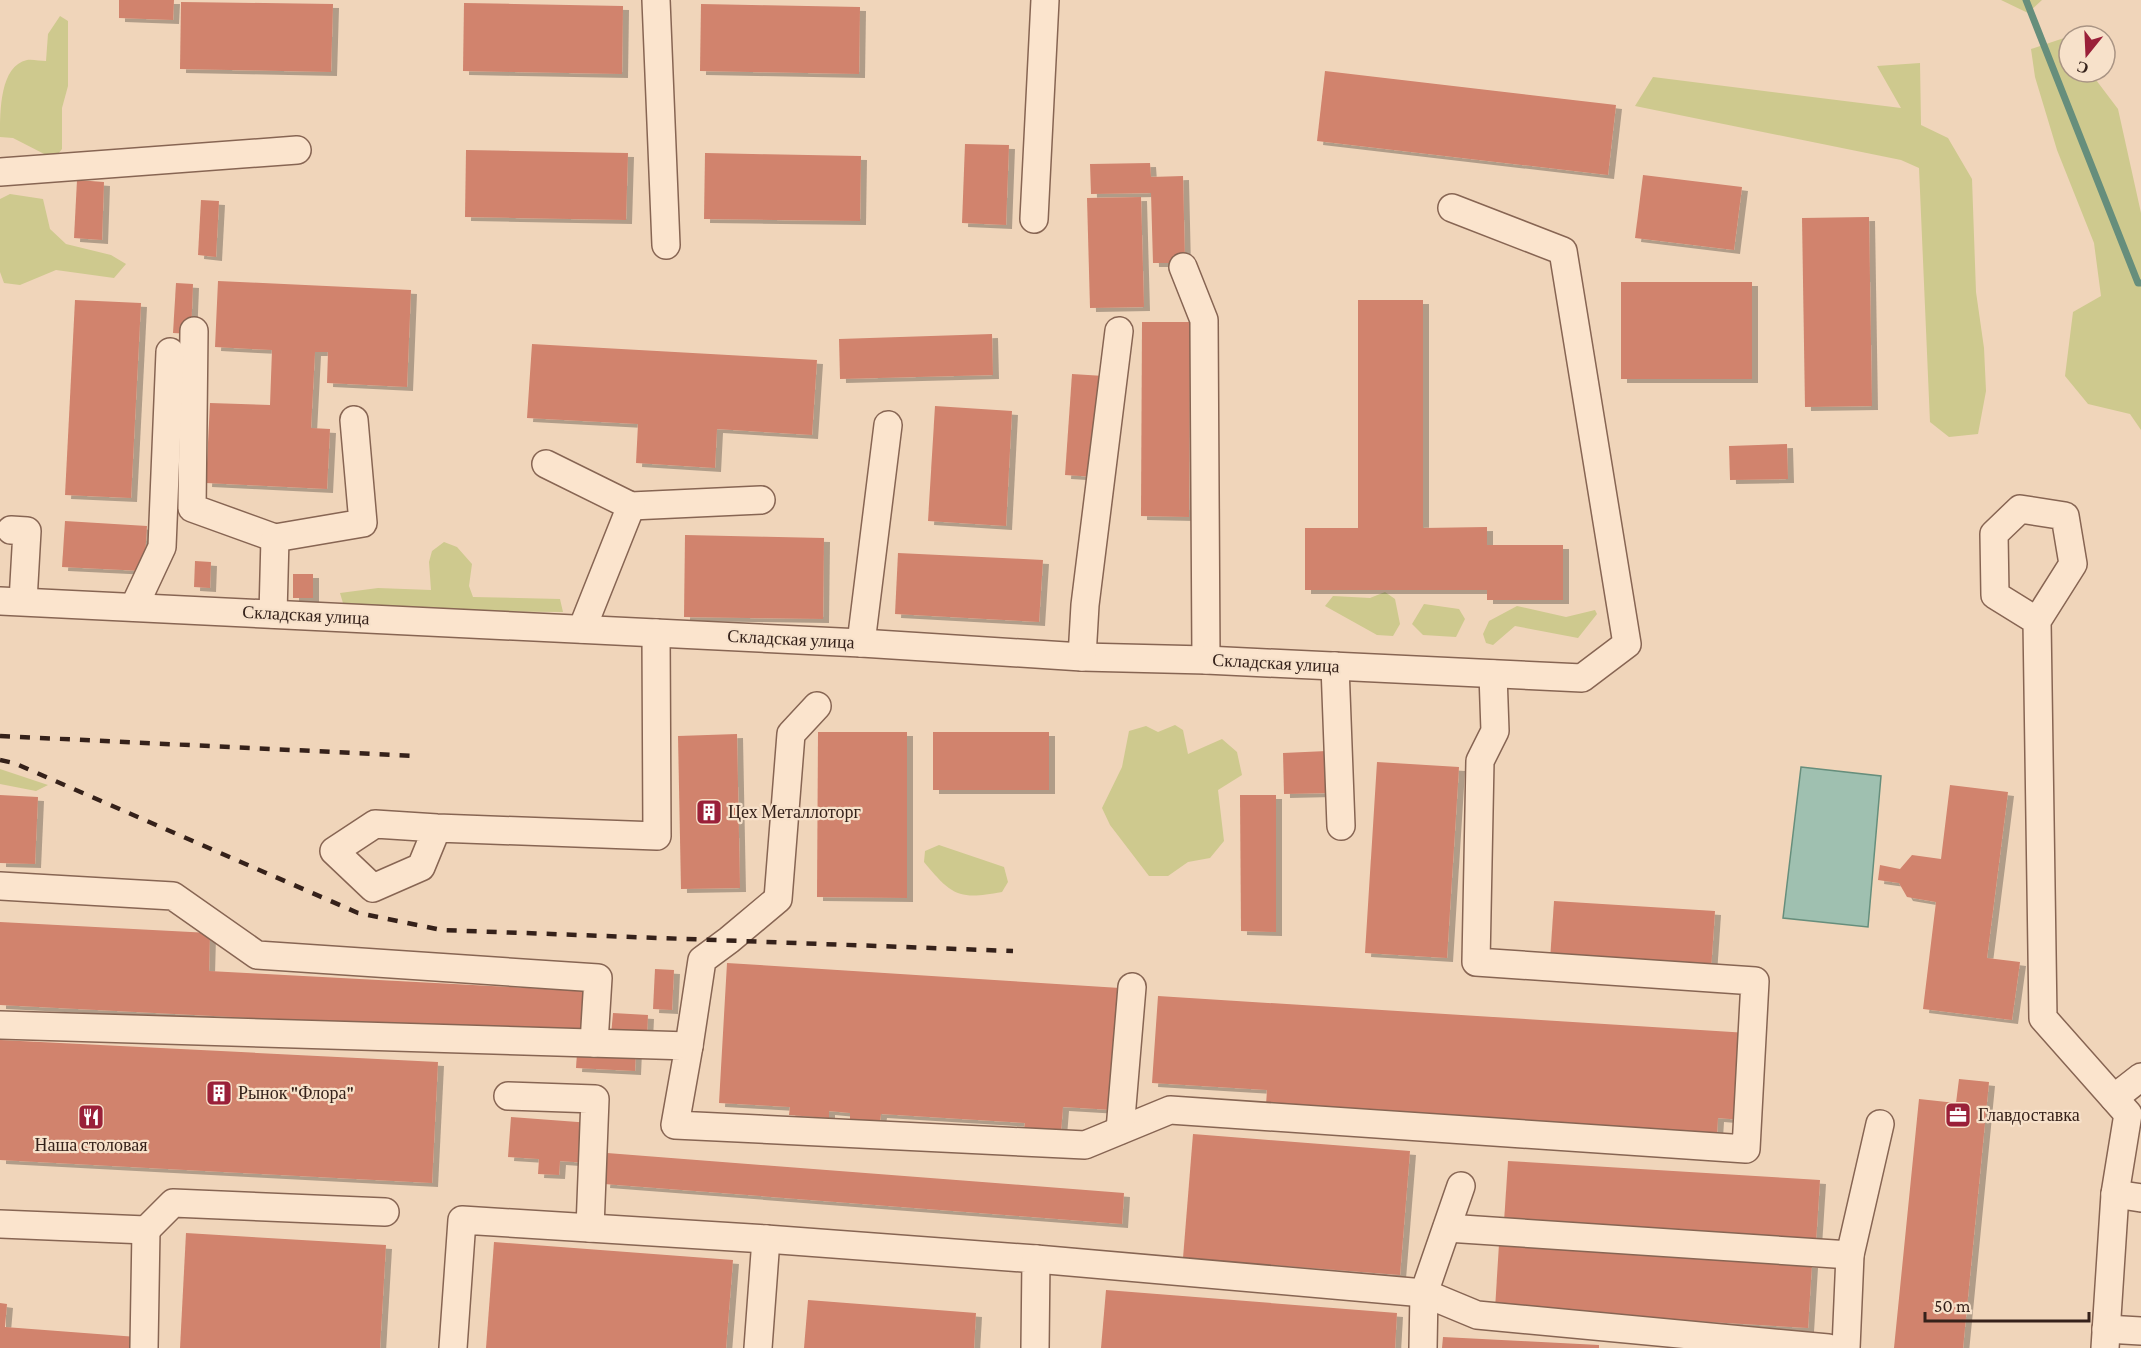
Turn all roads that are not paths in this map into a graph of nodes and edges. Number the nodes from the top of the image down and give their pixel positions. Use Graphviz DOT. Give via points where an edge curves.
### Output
graph roads {
  1 [pos="656,0"];
  2 [pos="1045,0"];
  3 [pos="297,150"];
  4 [pos="0,172"];
  5 [pos="1452,208"];
  6 [pos="1034,219"];
  7 [pos="666,245"];
  8 [pos="1183,267"];
  9 [pos="194,331"];
  10 [pos="1119,331"];
  11 [pos="170,352"];
  12 [pos="354,420"];
  13 [pos="888,425"];
  14 [pos="546,464"];
  15 [pos="761,500"];
  16 [pos="631,506"];
  17 [pos="11,530"];
  18 [pos="275,538"];
  19 [pos="12,601"];
  20 [pos="134,607"];
  21 [pos="273,614"];
  22 [pos="2037,621"];
  23 [pos="582,629"];
  24 [pos="656,633"];
  25 [pos="861,643"];
  26 [pos="1082,657"];
  27 [pos="1206,660"];
  28 [pos="1335,666"];
  29 [pos="1493,674"];
  30 [pos="817,706"];
  31 [pos="1341,826"];
  32 [pos="437,828"];
  33 [pos="0,886"];
  34 [pos="1132,987"];
  35 [pos="0,1025"];
  36 [pos="594,1043"];
  37 [pos="689,1046"];
  38 [pos="2141,1077"];
  39 [pos="507,1096"];
  40 [pos="2114,1098"];
  41 [pos="1880,1124"];
  42 [pos="1120,1130"];
  43 [pos="1461,1186"];
  44 [pos="2128,1196"];
  45 [pos="385,1212"];
  46 [pos="0,1224"];
  47 [pos="590,1228"];
  48 [pos="1447,1228"];
  49 [pos="146,1230"];
  50 [pos="766,1239"];
  51 [pos="1850,1255"];
  52 [pos="1036,1259"];
  53 [pos="1424,1293"];
  54 [pos="2141,1331"];
  55 [pos="1625,1338"];
  56 [pos="2105,1339"];
  57 [pos="144,1348"];
  58 [pos="453,1348"];
  59 [pos="758,1348"];
  60 [pos="1035,1348"];
  61 [pos="1423,1348"];
  62 [pos="1828,1348"];
  63 [pos="1846,1348"];
  1 -- 7 [label="street"];
  2 -- 6 [label="street"];
  3 -- 4 [label="street"];
  5 -- 29 [label="street, Складская улица" via="1563,251 1627,644 1582,678"];
  8 -- 27 [label="street" via="1204,320"];
  9 -- 18 [label="street" via="192,508"];
  10 -- 26 [label="street"];
  11 -- 20 [label="street" via="162,547"];
  12 -- 18 [label="street" via="363,523"];
  13 -- 25 [label="street"];
  14 -- 16 [label="street"];
  15 -- 16 [label="street"];
  16 -- 23 [label="street"];
  17 -- 19 [label="street" via="27,531"];
  18 -- 21 [label="street"];
  19 -- 20 [label="street, Складская улица"];
  20 -- 21 [label="street, Складская улица"];
  21 -- 23 [label="street, Складская улица"];
  22 -- 40 [label="street" via="2043,1018"];
  23 -- 24 [label="street, Складская улица"];
  24 -- 25 [label="street, Складская улица"];
  24 -- 32 [label="street" via="657,836"];
  25 -- 26 [label="street, Складская улица"];
  26 -- 27 [label="street, Складская улица"];
  27 -- 28 [label="street, Складская улица"];
  28 -- 29 [label="street, Складская улица"];
  28 -- 31 [label="street"];
  29 -- 42 [label="street" via="1495,731 1479,761 1476,962 1755,981 1746,1149 1170,1110"];
  30 -- 37 [label="street" via="791,734 778,898 702,960"];
  33 -- 36 [label="street" via="173,896 257,955 598,978"];
  34 -- 42 [label="street"];
  35 -- 36 [label="street"];
  36 -- 37 [label="street"];
  37 -- 42 [label="street" via="675,1125 1085,1144"];
  38 -- 40 [label="street"];
  39 -- 47 [label="street" via="595,1099"];
  40 -- 44 [label="street" via="2128,1114"];
  41 -- 51 [label="street"];
  43 -- 48 [label="street"];
  44 -- 56 [label="street"];
  45 -- 49 [label="street" via="173,1203"];
  46 -- 49 [label="street"];
  47 -- 50 [label="street"];
  47 -- 58 [label="street" via="462,1220"];
  48 -- 51 [label="street"];
  48 -- 53 [label="street"];
  49 -- 57 [label="street"];
  50 -- 52 [label="street"];
  50 -- 59 [label="street"];
  51 -- 63 [label="street"];
  52 -- 53 [label="street"];
  52 -- 60 [label="street"];
  53 -- 55 [label="street" via="1477,1315"];
  53 -- 61 [label="street"];
  54 -- 56 [label="street"];
  55 -- 62 [label="street"];
}
